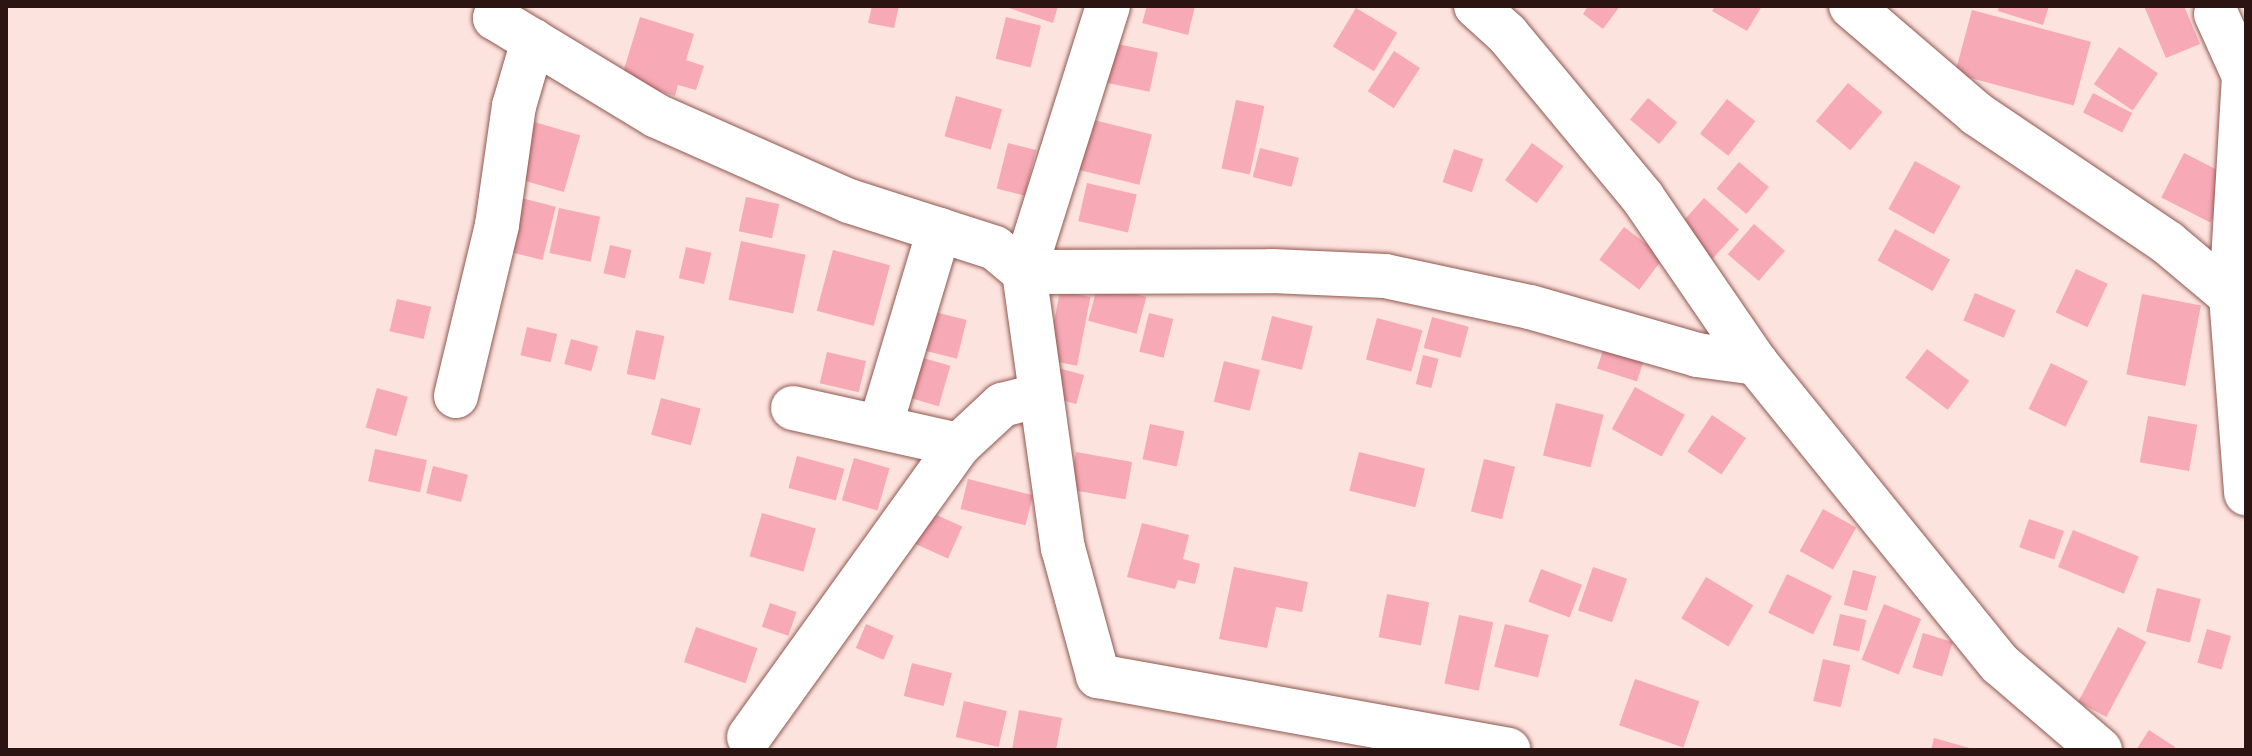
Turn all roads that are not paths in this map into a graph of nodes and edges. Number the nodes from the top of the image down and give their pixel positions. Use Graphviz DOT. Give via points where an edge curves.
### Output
graph roads {
  1 [pos="499,6"];
  2 [pos="1108,6"];
  3 [pos="1476,6"];
  4 [pos="1851,6"];
  5 [pos="2216,14"];
  6 [pos="533,41"];
  7 [pos="939,230"];
  8 [pos="1024,272"];
  9 [pos="2238,297"];
  10 [pos="1756,363"];
  11 [pos="1041,395"];
  12 [pos="456,396"];
  13 [pos="793,408"];
  14 [pos="880,427"];
  15 [pos="959,445"];
  16 [pos="2246,493"];
  17 [pos="749,737"];
  18 [pos="1508,750"];
  19 [pos="2100,750"];
  1 -- 6 [label="street" via="495,18"];
  2 -- 8 [label="street"];
  3 -- 10 [label="street" via="1507,34 1643,198"];
  4 -- 9 [label="street" via="1977,114 2168,243"];
  5 -- 9 [label="street" via="2244,76"];
  6 -- 7 [label="street" via="657,116 849,201"];
  6 -- 12 [label="street" via="514,106 497,225"];
  7 -- 8 [label="street" via="995,248"];
  7 -- 14 [label="street"];
  8 -- 10 [label="street" via="1385,276 1530,307 1697,355"];
  8 -- 11 [label="street"];
  9 -- 16 [label="street"];
  10 -- 19 [label="street" via="2000,664"];
  11 -- 15 [label="street" via="1002,405"];
  11 -- 18 [label="street" via="1063,548 1098,676"];
  13 -- 14 [label="street"];
  14 -- 15 [label="street"];
  15 -- 17 [label="street"];
}
